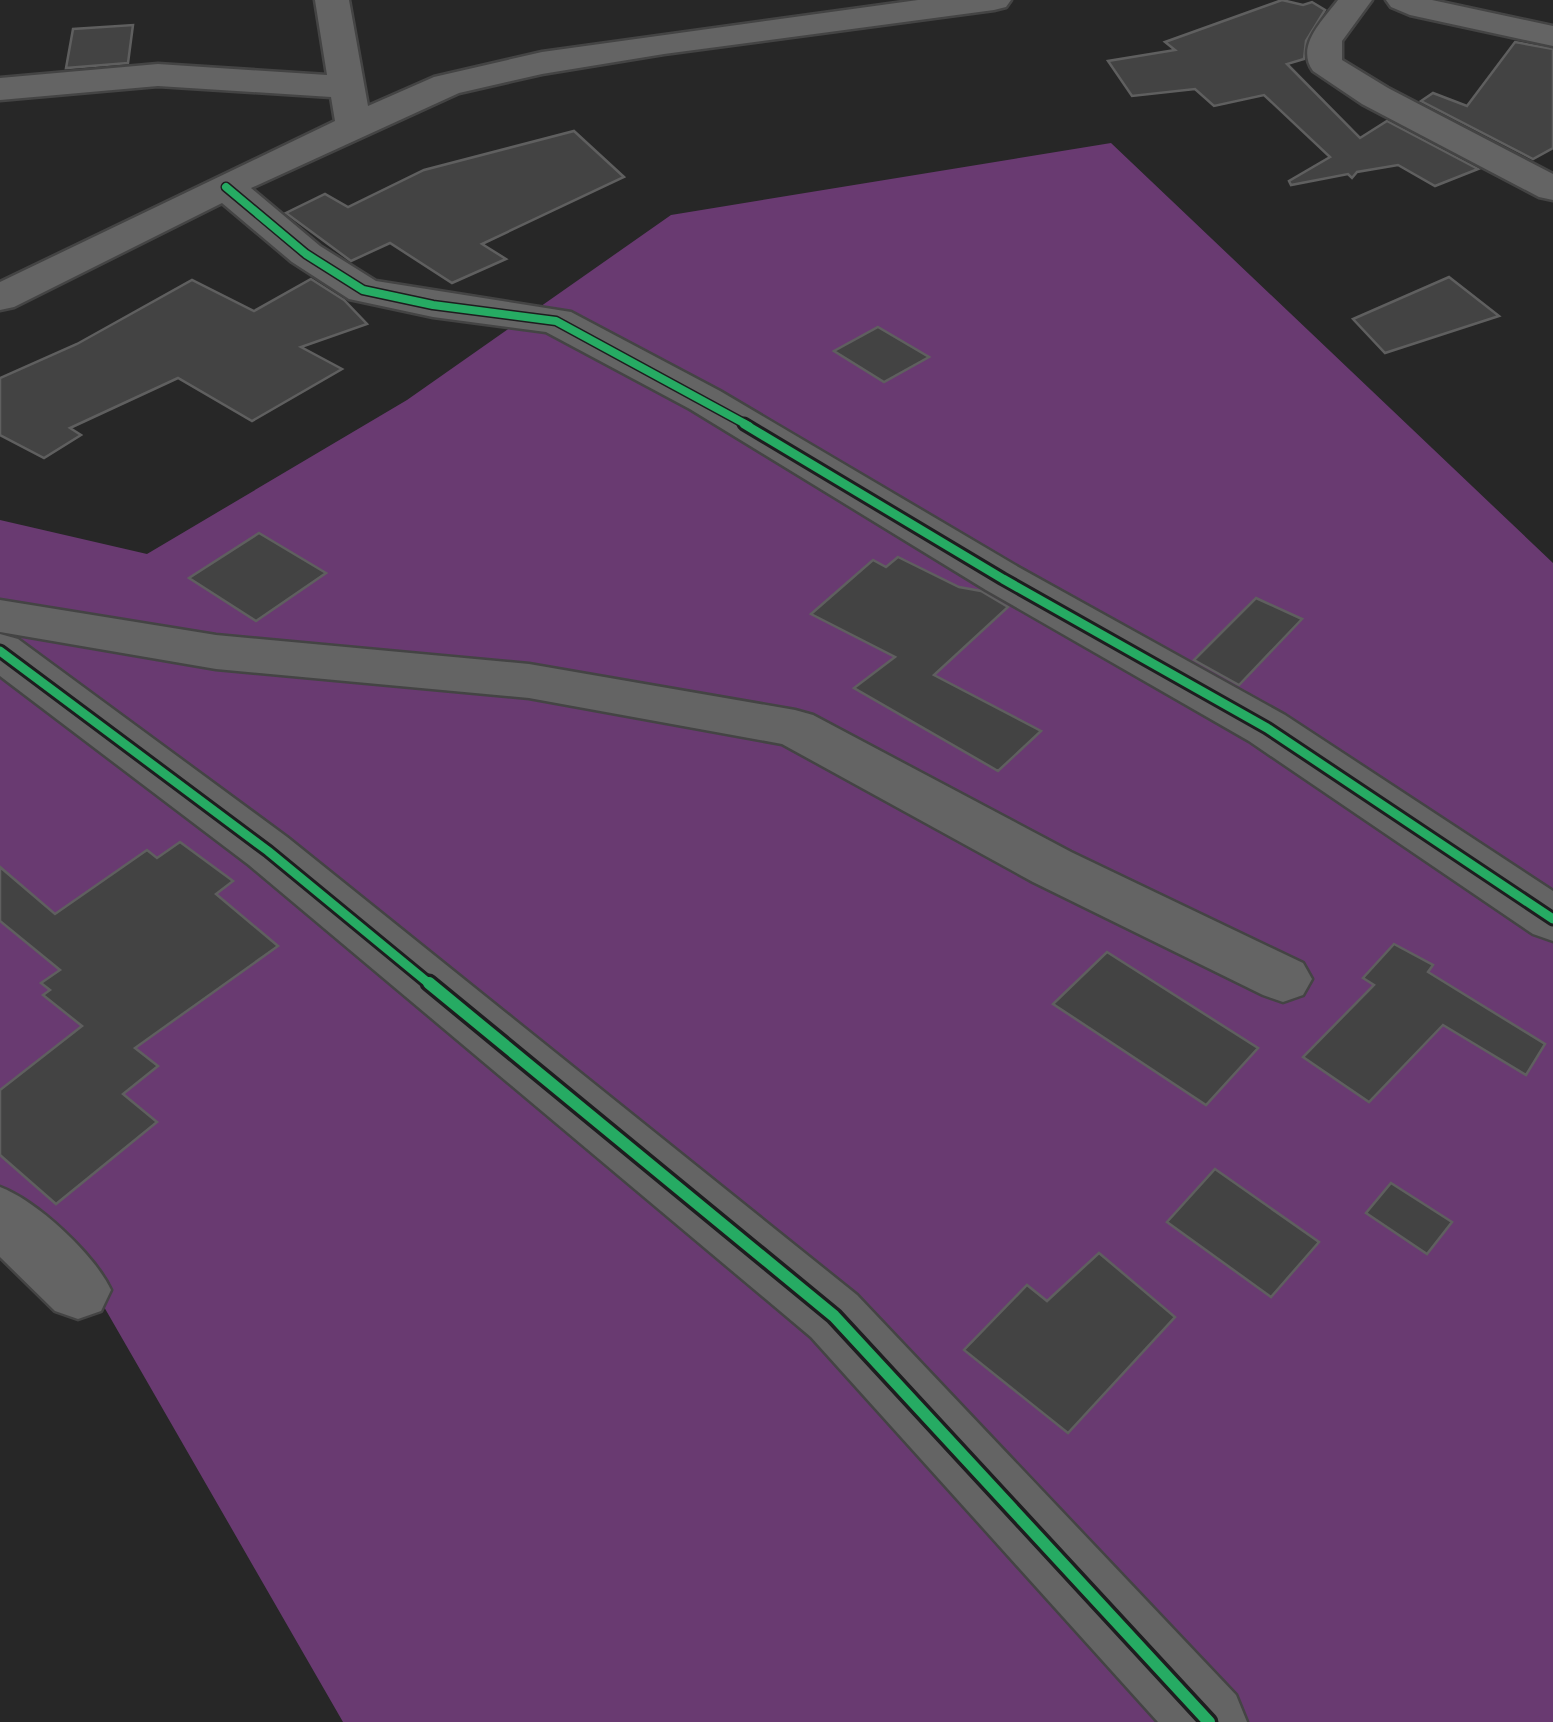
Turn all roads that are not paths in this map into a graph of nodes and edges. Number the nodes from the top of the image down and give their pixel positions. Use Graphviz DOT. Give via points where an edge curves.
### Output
graph roads {
  1 [pos="332,0"];
  2 [pos="994,0"];
  3 [pos="1355,0"];
  4 [pos="1402,0"];
  5 [pos="1553,36"];
  6 [pos="346,87"];
  7 [pos="0,89"];
  8 [pos="353,125"];
  9 [pos="226,187"];
  10 [pos="1553,189"];
  11 [pos="0,298"];
  12 [pos="0,616"];
  13 [pos="0,650"];
  14 [pos="1553,920"];
  15 [pos="1283,979"];
  16 [pos="0,1215"];
  17 [pos="78,1290"];
  18 [pos="1209,1722"];
  1 -- 6 [label="street"];
  2 -- 8 [label="street" via="542,64 447,85"];
  3 -- 10 [label="street" via="1326,41 1324,64"];
  4 -- 5 [label="street"];
  6 -- 7 [label="street" via="158,75"];
  6 -- 8 [label="street"];
  8 -- 9 [label="street"];
  9 -- 11 [label="street"];
  9 -- 14 [label="street" via="306,254 363,290 556,321 704,400 1268,728"];
  12 -- 15 [label="street" via="216,652 530,681 795,728 1052,867"];
  13 -- 18 [label="street" via="268,851 834,1316"];
  16 -- 17 [label="street"];
}
